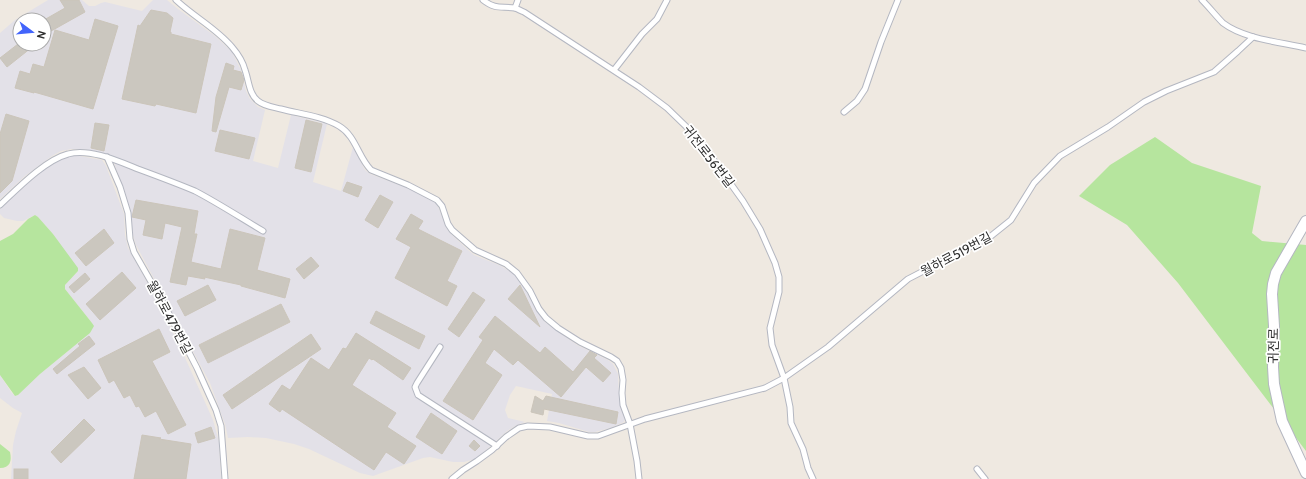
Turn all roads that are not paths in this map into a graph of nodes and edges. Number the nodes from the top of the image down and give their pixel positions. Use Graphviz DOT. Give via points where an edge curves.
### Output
graph roads {
  1 [pos="176,0"];
  2 [pos="483,0"];
  3 [pos="518,0"];
  4 [pos="667,0"];
  5 [pos="898,0"];
  6 [pos="1202,0"];
  7 [pos="515,8"];
  8 [pos="1253,37"];
  9 [pos="1306,48"];
  10 [pos="614,70"];
  11 [pos="844,112"];
  12 [pos="107,157"];
  13 [pos="0,205"];
  14 [pos="1306,221"];
  15 [pos="263,231"];
  16 [pos="440,347"];
  17 [pos="784,378"];
  18 [pos="630,424"];
  19 [pos="497,446"];
  20 [pos="977,469"];
  21 [pos="1306,473"];
  22 [pos="225,479"];
  23 [pos="452,479"];
  24 [pos="639,479"];
  25 [pos="813,479"];
  26 [pos="985,479"];
  1 -- 18 [label="lane" via="232,47 245,69 253,96 259,102 323,119 341,127 354,142 371,170 437,200 452,230 475,250 506,264 517,273 546,318 580,342 617,361 623,380 623,405"];
  2 -- 7 [label="lane, 귀전로56번길" via="492,6"];
  3 -- 7 [label="lane"];
  4 -- 10 [label="lane" via="657,19"];
  5 -- 11 [label="lane" via="865,89 857,101"];
  6 -- 8 [label="lane" via="1222,22"];
  7 -- 10 [label="lane, 귀전로56번길"];
  8 -- 9 [label="lane"];
  8 -- 17 [label="lane, 월하로519번길" via="1214,72 1144,102 1060,156 1034,183 1011,220 1002,228 908,279 828,347"];
  10 -- 17 [label="lane, 귀전로56번길" via="667,108 698,138 743,201 760,230 779,277 779,292 770,328 772,345"];
  12 -- 13 [label="lane" via="80,153 62,156 43,167"];
  12 -- 15 [label="lane" via="195,192"];
  12 -- 22 [label="lane, 월하로479번길" via="128,213 134,252 166,308 216,410 221,426"];
  14 -- 21 [label="street, 귀전로" via="1276,273 1272,294 1274,384 1282,421"];
  16 -- 19 [label="lane" via="415,387 418,395"];
  17 -- 18 [label="lane, 월하로519번길" via="750,393"];
  17 -- 25 [label="lane, 귀전로56번길" via="791,423"];
  18 -- 19 [label="lane, 월하로519번길" via="598,436 588,436 550,426 528,426 519,428"];
  18 -- 24 [label="lane"];
  19 -- 23 [label="lane, 월하로519번길"];
  20 -- 26 [label="lane"];
}
